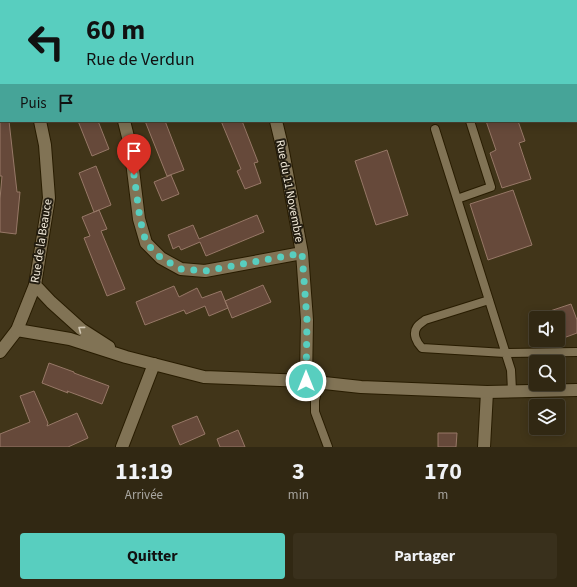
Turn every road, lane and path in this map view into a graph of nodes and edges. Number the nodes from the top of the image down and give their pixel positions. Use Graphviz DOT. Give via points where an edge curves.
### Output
graph roads {
  1 [pos="40,122"];
  2 [pos="124,122"];
  3 [pos="276,122"];
  4 [pos="470,122"];
  5 [pos="434,130"];
  6 [pos="457,199"];
  7 [pos="302,253"];
  8 [pos="35,285"];
  9 [pos="489,300"];
  10 [pos="17,330"];
  11 [pos="0,352"];
  12 [pos="577,352"];
  13 [pos="505,353"];
  14 [pos="126,357"];
  15 [pos="154,364"];
  16 [pos="306,381"];
  17 [pos="319,383"];
  18 [pos="577,390"];
  19 [pos="512,391"];
  20 [pos="487,392"];
  21 [pos="122,447"];
  22 [pos="328,447"];
  23 [pos="484,447"];
  1 -- 8 [label="street, Rue de la Beauce" via="45,145 49,198"];
  2 -- 7 [label="street" via="146,243 161,258 181,269 205,271"];
  3 -- 7 [label="street, Rue du 11 Novembre"];
  4 -- 6 [label="lane" via="491,187"];
  5 -- 6 [label="lane"];
  6 -- 9 [label="lane"];
  7 -- 16 [label="street, Rue du 11 Novembre" via="307,320"];
  8 -- 10 [label="street, Rue de la Beauce"];
  14 -- 8 [label="street, one-way" via="81,329"];
  9 -- 13 [label="lane"];
  9 -- 13 [label="lane" via="425,320 417,327 415,336 422,348"];
  10 -- 11 [label="street, Rue de la Beauce"];
  10 -- 14 [label="street" via="70,339"];
  12 -- 13 [label="lane"];
  13 -- 19 [label="lane" via="511,370"];
  14 -- 15 [label="street"];
  15 -- 16 [label="street" via="204,377"];
  15 -- 21 [label="street"];
  16 -- 17 [label="street"];
  17 -- 20 [label="street"];
  17 -- 22 [label="lane" via="315,412"];
  18 -- 19 [label="street"];
  19 -- 20 [label="street"];
  20 -- 23 [label="street"];
}
